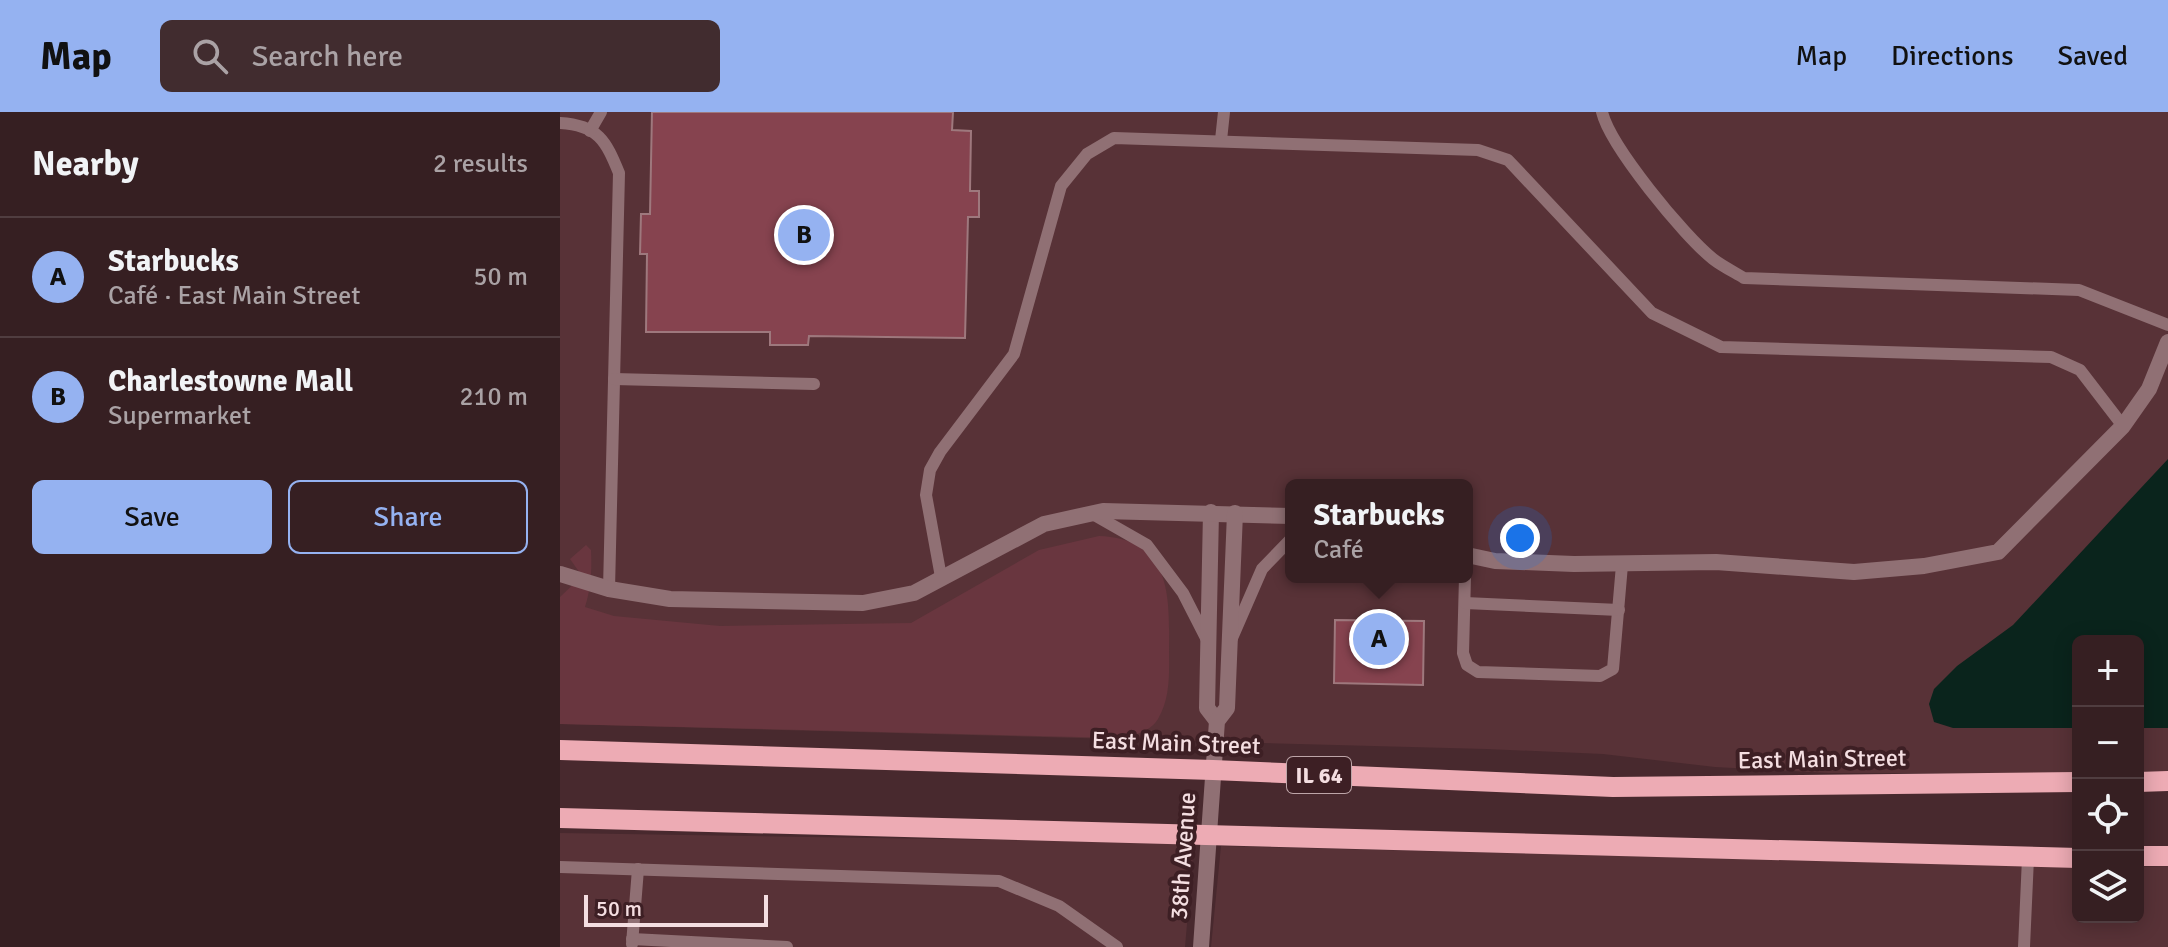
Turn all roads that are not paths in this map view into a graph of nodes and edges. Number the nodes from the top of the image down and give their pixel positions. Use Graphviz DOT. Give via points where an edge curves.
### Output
graph roads {
  1 [pos="601,112"];
  2 [pos="1224,112"];
  3 [pos="1602,112"];
  4 [pos="560,123"];
  5 [pos="590,131"];
  6 [pos="1221,140"];
  7 [pos="2168,325"];
  8 [pos="2168,342"];
  9 [pos="614,379"];
  10 [pos="814,384"];
  11 [pos="2123,426"];
  12 [pos="1211,512"];
  13 [pos="1091,513"];
  14 [pos="1235,513"];
  15 [pos="1285,516"];
  16 [pos="1285,545"];
  17 [pos="1473,556"];
  18 [pos="1622,565"];
  19 [pos="560,574"];
  20 [pos="941,577"];
  21 [pos="1465,583"];
  22 [pos="609,589"];
  23 [pos="1465,603"];
  24 [pos="1619,610"];
  25 [pos="1208,644"];
  26 [pos="1229,644"];
  27 [pos="1217,721"];
  28 [pos="560,750"];
  29 [pos="1213,770"];
  30 [pos="2168,781"];
  31 [pos="2072,782"];
  32 [pos="2144,782"];
  33 [pos="560,818"];
  34 [pos="1209,833"];
  35 [pos="2144,856"];
  36 [pos="2168,856"];
  37 [pos="2028,858"];
  38 [pos="2072,858"];
  39 [pos="560,867"];
  40 [pos="638,869"];
  41 [pos="632,943"];
  42 [pos="787,947"];
  43 [pos="1117,947"];
  44 [pos="1201,947"];
  45 [pos="2024,947"];
  1 -- 5 [label="lane"];
  2 -- 6 [label="lane"];
  3 -- 7 [label="lane" via="1606,131 1636,172 1712,258 1744,278 2079,290"];
  4 -- 5 [label="lane"];
  5 -- 9 [label="lane" via="606,140 619,173"];
  6 -- 11 [label="lane" via="1478,150 1508,160 1652,313 1721,347 2051,357 2080,370"];
  6 -- 20 [label="lane" via="1114,138 1087,154 1061,186 1014,354 940,452 926,484"];
  8 -- 11 [label="street" via="2149,389"];
  9 -- 10 [label="lane"];
  9 -- 22 [label="lane"];
  11 -- 18 [label="street" via="1998,552 1854,572 1716,562"];
  12 -- 13 [label="street"];
  12 -- 14 [label="street"];
  12 -- 25 [label="street, 38th Avenue"];
  13 -- 20 [label="street" via="1044,524"];
  13 -- 25 [label="lane" via="1147,545 1183,593"];
  14 -- 15 [label="street"];
  14 -- 26 [label="street, 38th Avenue"];
  16 -- 26 [label="lane" via="1262,569"];
  17 -- 18 [label="street"];
  18 -- 24 [label="lane"];
  19 -- 22 [label="street"];
  20 -- 22 [label="street" via="914,593 863,603 670,599"];
  21 -- 23 [label="lane"];
  23 -- 24 [label="lane"];
  23 -- 24 [label="lane" via="1463,653 1467,665 1478,672 1600,676 1613,669"];
  25 -- 27 [label="street, 38th Avenue" via="1207,708"];
  26 -- 27 [label="street, 38th Avenue" via="1227,708"];
  27 -- 29 [label="street, 38th Avenue"];
  28 -- 29 [label="main road, East Main Street / IL 64"];
  29 -- 31 [label="main road, East Main Street / IL 64" via="1613,787"];
  29 -- 34 [label="street, 38th Avenue"];
  30 -- 32 [label="main road"];
  33 -- 34 [label="main road"];
  34 -- 37 [label="main road"];
  34 -- 44 [label="street, 38th Avenue"];
  35 -- 36 [label="main road"];
  37 -- 38 [label="main road"];
  37 -- 45 [label="lane"];
  39 -- 40 [label="lane"];
  40 -- 41 [label="lane"];
  40 -- 43 [label="lane" via="999,881 1059,906"];
  41 -- 42 [label="lane"];
}
